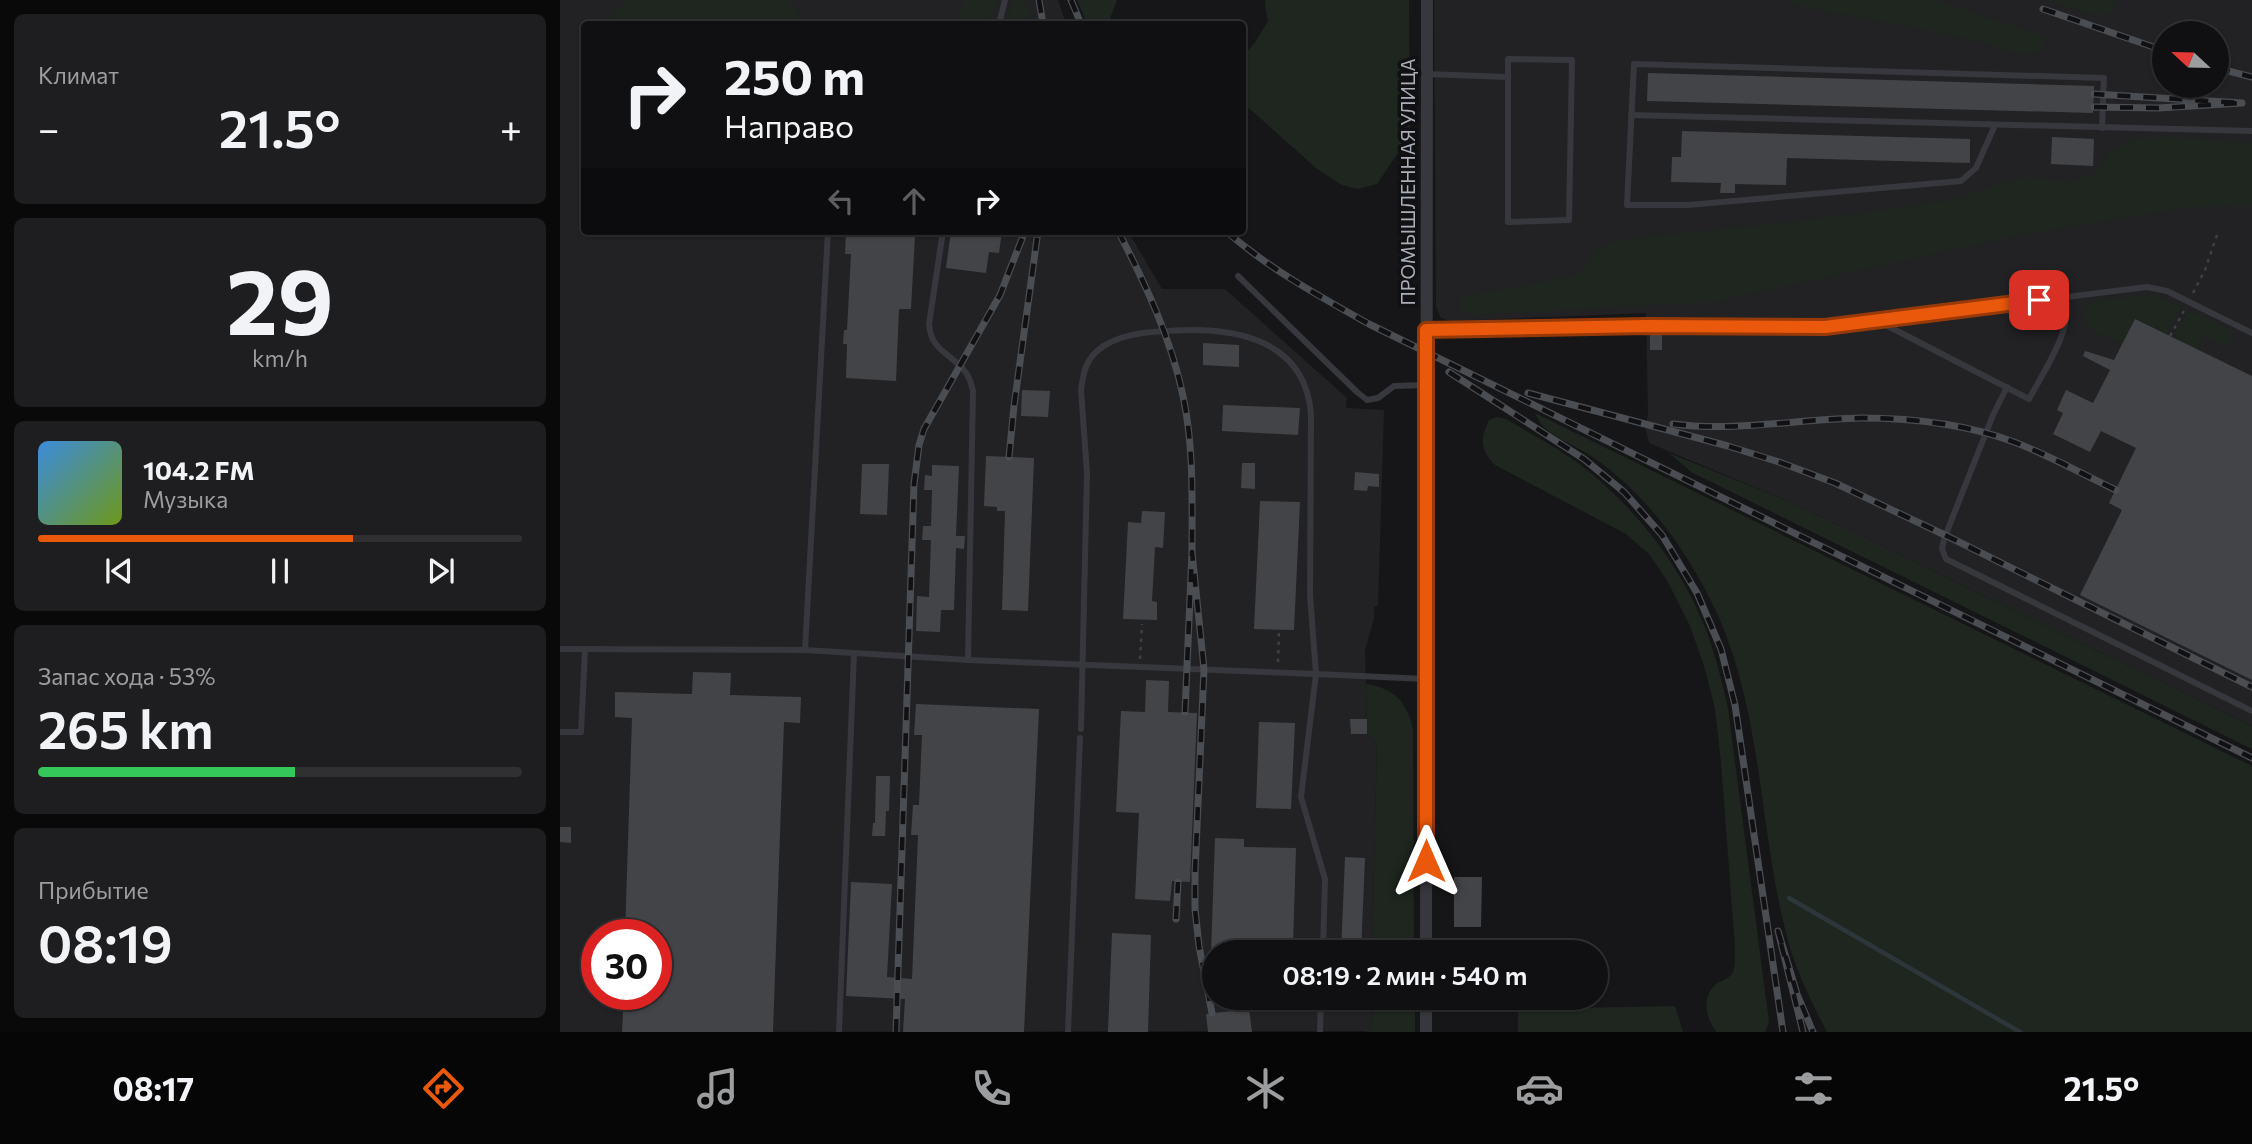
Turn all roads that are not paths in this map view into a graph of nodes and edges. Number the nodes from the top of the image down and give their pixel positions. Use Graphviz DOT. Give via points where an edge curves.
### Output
graph roads {
  1 [pos="1005,0"];
  2 [pos="1427,0"];
  3 [pos="1000,21"];
  4 [pos="1426,74"];
  5 [pos="1508,77"];
  6 [pos="1631,115"];
  7 [pos="1995,125"];
  8 [pos="2102,128"];
  9 [pos="2252,131"];
  10 [pos="828,235"];
  11 [pos="942,235"];
  12 [pos="1238,276"];
  13 [pos="2066,297"];
  14 [pos="1877,321"];
  15 [pos="1426,330"];
  16 [pos="2252,332"];
  17 [pos="1426,385"];
  18 [pos="2007,387"];
  19 [pos="560,649"];
  20 [pos="585,650"];
  21 [pos="805,650"];
  22 [pos="854,653"];
  23 [pos="968,660"];
  24 [pos="1083,664"];
  25 [pos="1316,674"];
  26 [pos="1426,679"];
  27 [pos="2252,711"];
  28 [pos="1080,729"];
  29 [pos="560,732"];
  30 [pos="1080,738"];
  31 [pos="1323,940"];
  32 [pos="1426,940"];
  33 [pos="1321,1010"];
  34 [pos="1426,1010"];
  35 [pos="839,1032"];
  36 [pos="1068,1032"];
  37 [pos="1320,1032"];
  38 [pos="1426,1032"];
  1 -- 3 [label="lane"];
  2 -- 4 [label="street, ПРОМЫШЛЕННАЯ УЛИЦА"];
  4 -- 5 [label="lane"];
  4 -- 15 [label="street, ПРОМЫШЛЕННАЯ УЛИЦА"];
  5 -- 5 [label="lane" via="1508,60 1572,60 1569,220 1508,222"];
  6 -- 7 [label="lane"];
  6 -- 7 [label="lane" via="1627,205 1678,205 1961,181 1976,169"];
  6 -- 8 [label="lane" via="1634,64 1675,65 2104,78"];
  7 -- 8 [label="lane"];
  8 -- 9 [label="lane"];
  10 -- 21 [label="lane"];
  11 -- 23 [label="lane" via="930,334 933,343 965,370 973,391"];
  12 -- 17 [label="lane" via="1367,400 1394,386"];
  13 -- 14 [label="lane"];
  13 -- 16 [label="lane" via="2147,287 2167,291"];
  13 -- 18 [label="lane" via="2067,323 2029,399"];
  14 -- 15 [label="lane" via="1812,327"];
  14 -- 18 [label="lane"];
  15 -- 17 [label="street, ПРОМЫШЛЕННАЯ УЛИЦА"];
  17 -- 26 [label="street, ПРОМЫШЛЕННАЯ УЛИЦА"];
  18 -- 27 [label="lane" via="1944,539 1946,559"];
  19 -- 20 [label="lane"];
  20 -- 21 [label="lane"];
  20 -- 29 [label="lane" via="581,732"];
  21 -- 22 [label="lane"];
  22 -- 23 [label="lane"];
  22 -- 35 [label="lane"];
  23 -- 24 [label="lane"];
  24 -- 25 [label="lane"];
  24 -- 25 [label="lane" via="1087,473 1082,390 1087,362 1098,350 1126,337 1204,330 1270,345 1297,371 1310,400 1310,595"];
  24 -- 28 [label="lane"];
  25 -- 26 [label="lane"];
  25 -- 31 [label="lane" via="1301,797 1325,879"];
  26 -- 32 [label="street, ПРОМЫШЛЕННАЯ УЛИЦА"];
  30 -- 36 [label="lane"];
  33 -- 37 [label="lane"];
  34 -- 38 [label="street"];
}
